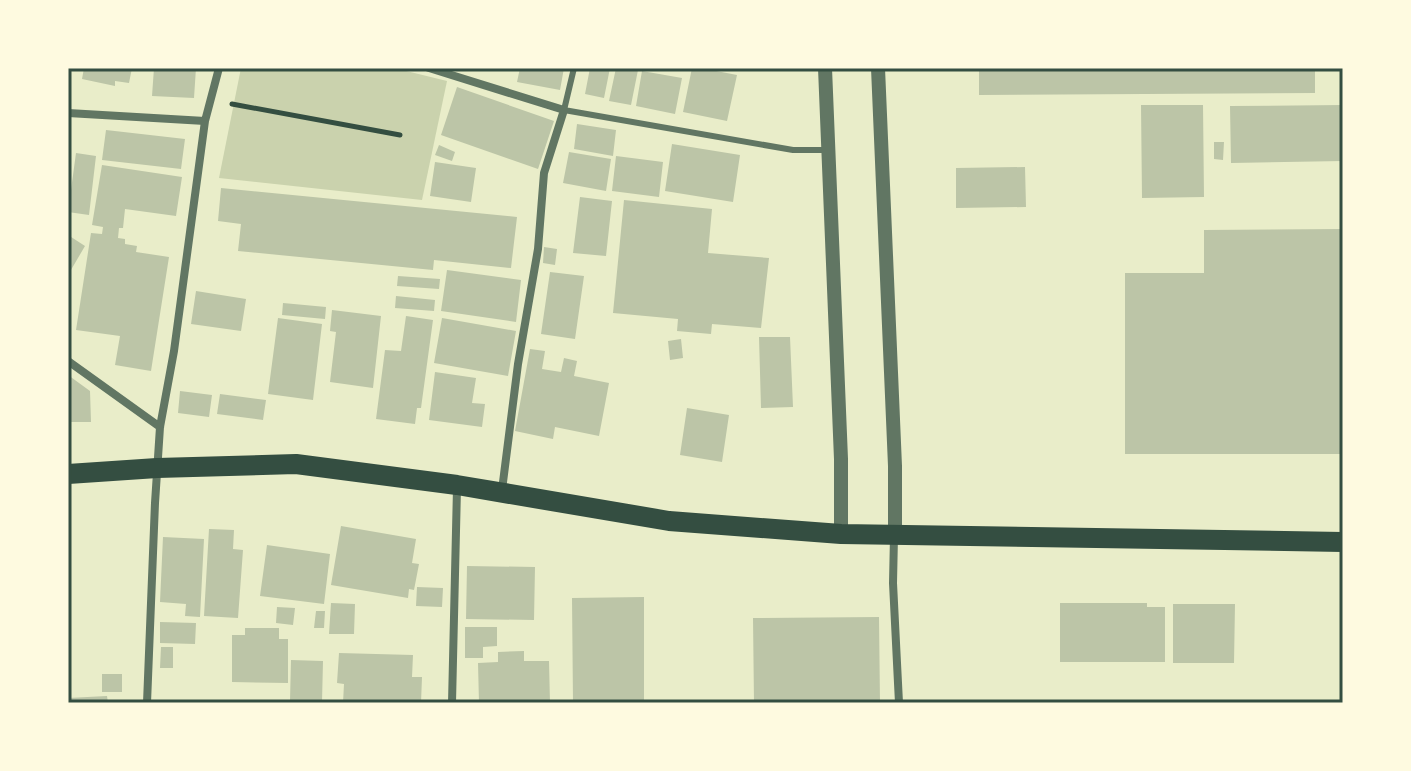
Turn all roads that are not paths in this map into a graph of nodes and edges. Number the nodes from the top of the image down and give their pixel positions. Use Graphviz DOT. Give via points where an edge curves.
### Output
graph roads {
  1 [pos="219,68"];
  2 [pos="429,68"];
  3 [pos="574,68"];
  4 [pos="825,68"];
  5 [pos="878,68"];
  6 [pos="564,110"];
  7 [pos="68,113"];
  8 [pos="205,121"];
  9 [pos="828,150"];
  10 [pos="68,361"];
  11 [pos="160,427"];
  12 [pos="157,468"];
  13 [pos="68,474"];
  14 [pos="457,485"];
  15 [pos="502,493"];
  16 [pos="841,534"];
  17 [pos="895,534"];
  18 [pos="1343,542"];
  19 [pos="147,703"];
  20 [pos="452,703"];
  21 [pos="899,703"];
  1 -- 8 [label="street"];
  2 -- 6 [label="street"];
  3 -- 6 [label="lane"];
  4 -- 9 [label="street"];
  5 -- 17 [label="street"];
  6 -- 9 [label="lane" via="793,150"];
  6 -- 15 [label="street" via="544,173"];
  7 -- 8 [label="street"];
  8 -- 11 [label="street"];
  9 -- 16 [label="street"];
  10 -- 11 [label="street"];
  11 -- 12 [label="street"];
  12 -- 13 [label="main road"];
  12 -- 14 [label="main road" via="296,464"];
  12 -- 19 [label="street"];
  14 -- 15 [label="main road"];
  14 -- 20 [label="street"];
  15 -- 16 [label="main road" via="669,521"];
  16 -- 17 [label="main road"];
  17 -- 18 [label="main road"];
  17 -- 21 [label="street"];
}
